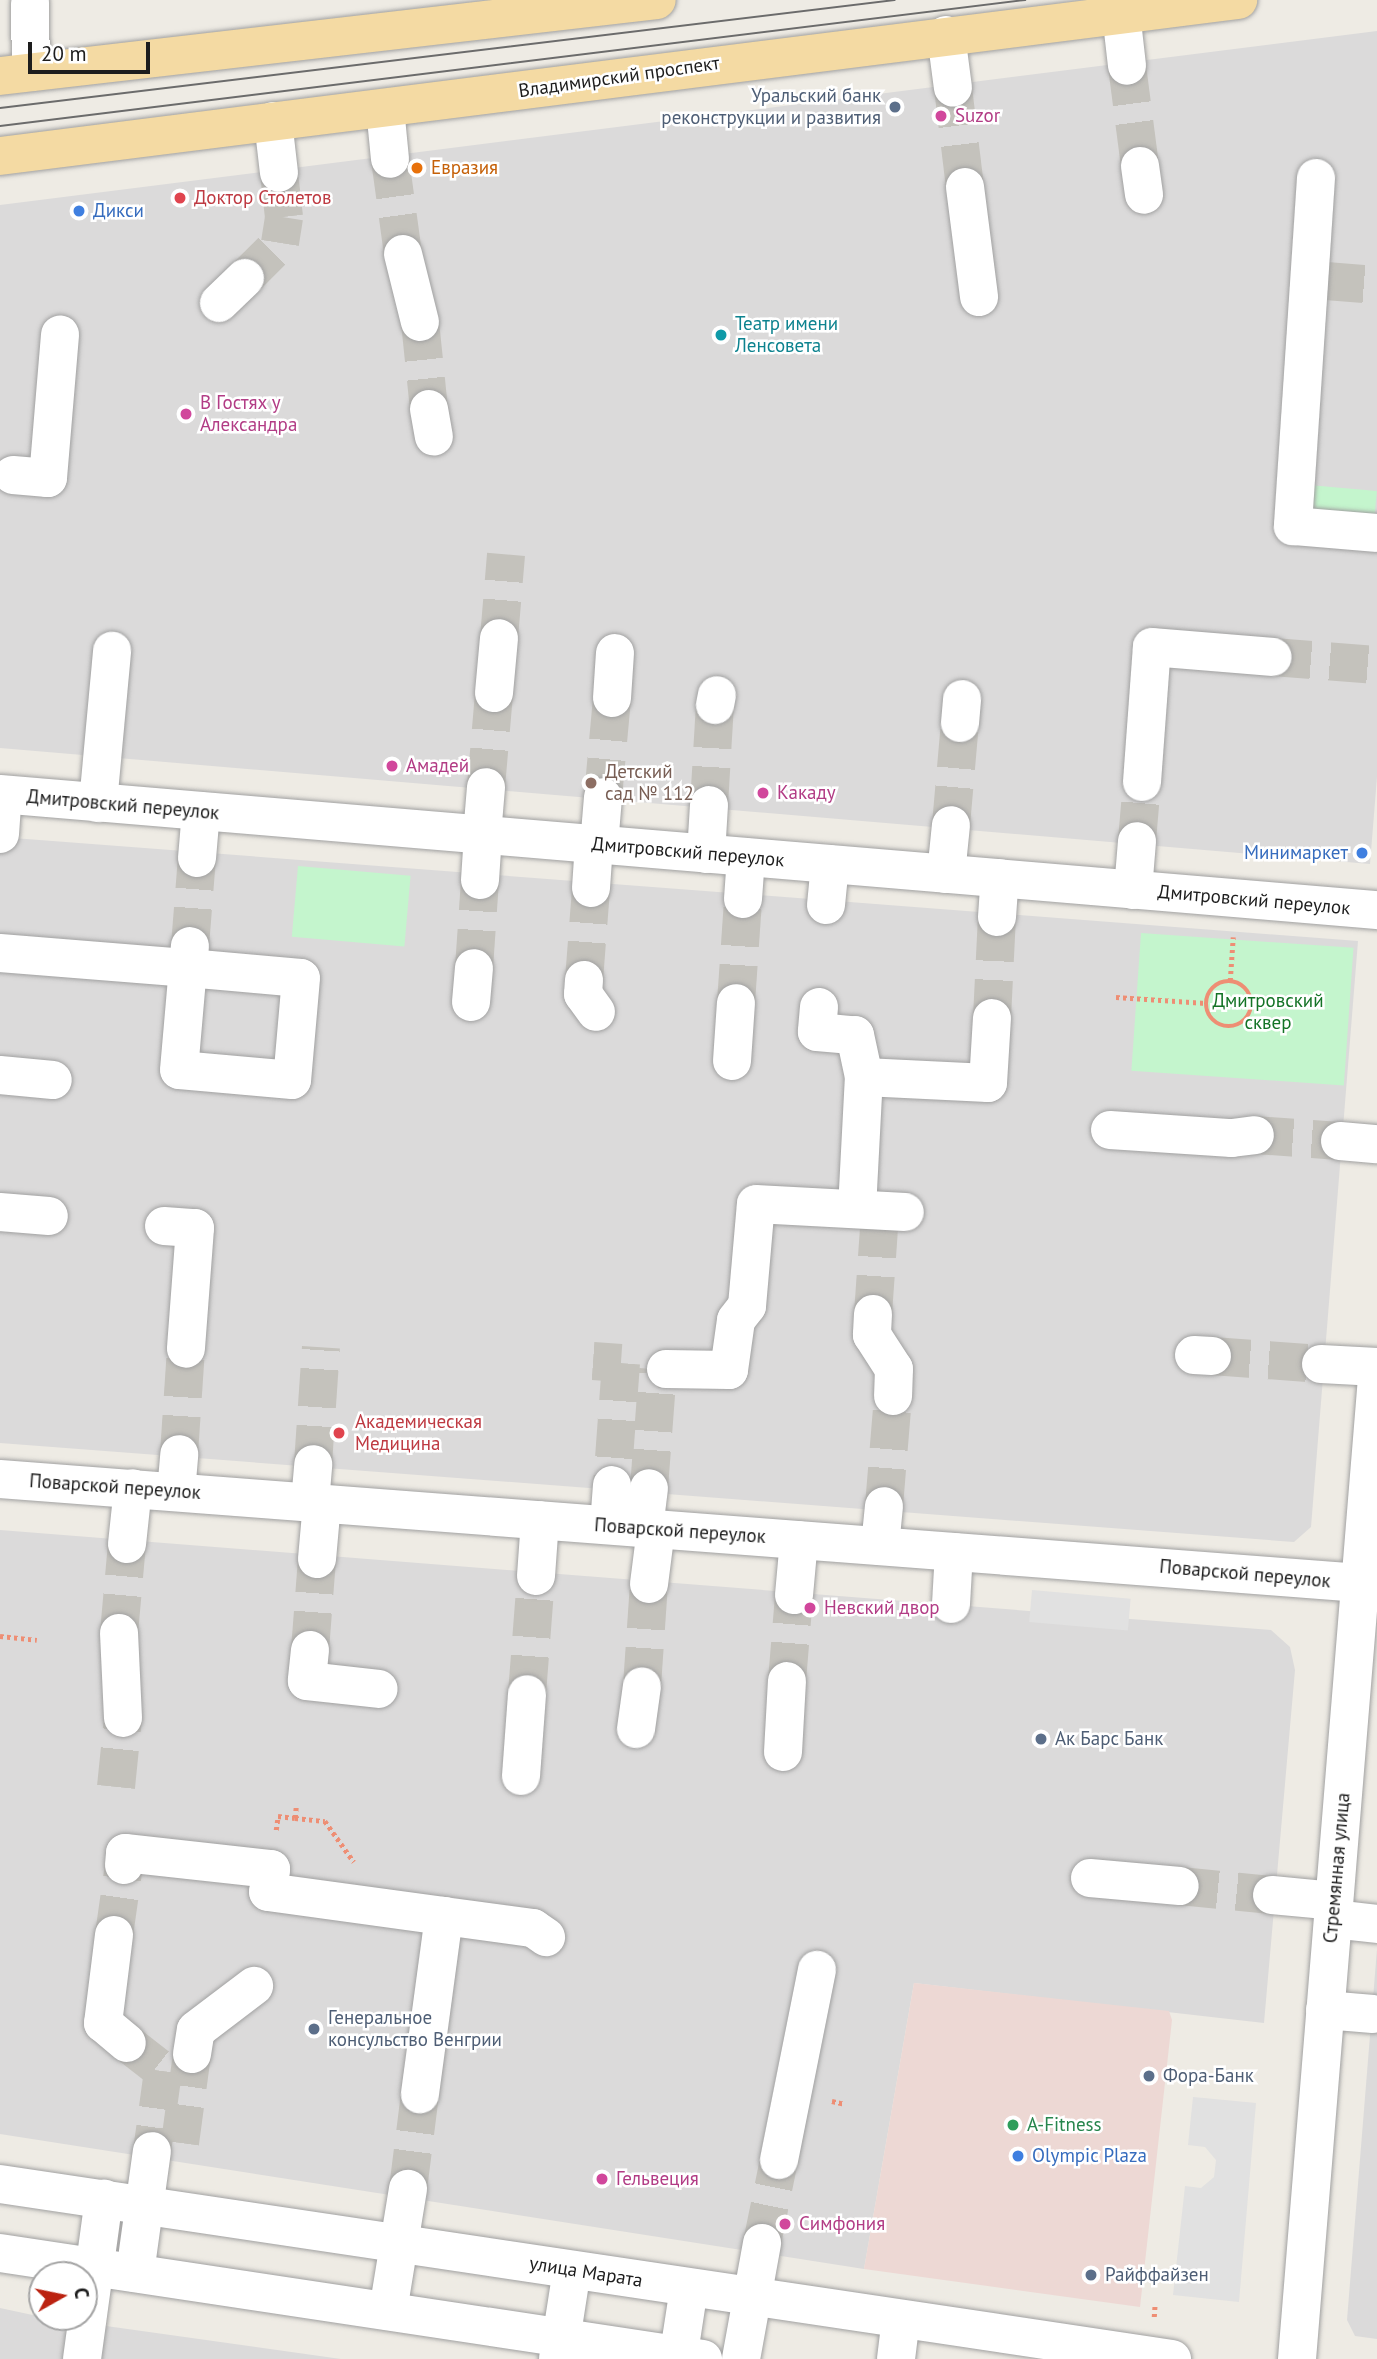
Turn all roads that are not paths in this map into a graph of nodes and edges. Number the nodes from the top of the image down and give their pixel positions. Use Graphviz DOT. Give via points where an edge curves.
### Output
graph roads {
  1 [pos="655,0"];
  2 [pos="1238,0"];
  3 [pos="30,4"];
  4 [pos="1121,13"];
  5 [pos="946,35"];
  6 [pos="1128,66"];
  7 [pos="15,74"];
  8 [pos="953,88"];
  9 [pos="385,108"];
  10 [pos="273,121"];
  11 [pos="0,156"];
  12 [pos="390,159"];
  13 [pos="279,173"];
  14 [pos="1316,178"];
  15 [pos="965,187"];
  16 [pos="403,254"];
  17 [pos="979,297"];
  18 [pos="419,322"];
  19 [pos="60,335"];
  20 [pos="13,475"];
  21 [pos="1377,533"];
  22 [pos="499,638"];
  23 [pos="112,650"];
  24 [pos="615,653"];
  25 [pos="1273,657"];
  26 [pos="494,693"];
  27 [pos="612,698"];
  28 [pos="1142,782"];
  29 [pos="486,786"];
  30 [pos="2,795"];
  31 [pos="603,797"];
  32 [pos="99,803"];
  33 [pos="709,805"];
  34 [pos="201,811"];
  35 [pos="951,825"];
  36 [pos="0,834"];
  37 [pos="482,835"];
  38 [pos="1137,841"];
  39 [pos="597,845"];
  40 [pos="706,854"];
  41 [pos="746,857"];
  42 [pos="197,858"];
  43 [pos="830,864"];
  44 [pos="946,874"];
  45 [pos="1000,878"];
  46 [pos="480,880"];
  47 [pos="591,888"];
  48 [pos="1133,890"];
  49 [pos="743,899"];
  50 [pos="826,905"];
  51 [pos="1377,910"];
  52 [pos="997,917"];
  53 [pos="0,953"];
  54 [pos="189,957"];
  55 [pos="736,1003"];
  56 [pos="818,1007"];
  57 [pos="992,1018"];
  58 [pos="732,1060"];
  59 [pos="0,1075"];
  60 [pos="864,1077"];
  61 [pos="53,1080"];
  62 [pos="1110,1130"];
  63 [pos="1255,1135"];
  64 [pos="0,1212"];
  65 [pos="49,1216"];
  66 [pos="164,1226"];
  67 [pos="873,1314"];
  68 [pos="186,1349"];
  69 [pos="1321,1364"];
  70 [pos="1377,1367"];
  71 [pos="666,1369"];
  72 [pos="893,1396"];
  73 [pos="1376,1398"];
  74 [pos="179,1454"];
  75 [pos="313,1464"];
  76 [pos="0,1479"];
  77 [pos="631,1487"];
  78 [pos="132,1489"];
  79 [pos="176,1492"];
  80 [pos="316,1502"];
  81 [pos="884,1506"];
  82 [pos="540,1520"];
  83 [pos="636,1527"];
  84 [pos="799,1540"];
  85 [pos="127,1544"];
  86 [pos="880,1546"];
  87 [pos="954,1552"];
  88 [pos="317,1559"];
  89 [pos="1366,1565"];
  90 [pos="536,1576"];
  91 [pos="649,1584"];
  92 [pos="794,1594"];
  93 [pos="951,1604"];
  94 [pos="119,1633"];
  95 [pos="310,1650"];
  96 [pos="787,1681"];
  97 [pos="642,1686"];
  98 [pos="379,1689"];
  99 [pos="527,1694"];
  100 [pos="123,1718"];
  101 [pos="636,1729"];
  102 [pos="783,1752"];
  103 [pos="521,1776"];
  104 [pos="124,1866"];
  105 [pos="1090,1878"];
  106 [pos="1180,1886"];
  107 [pos="1272,1895"];
  108 [pos="1333,1910"];
  109 [pos="444,1916"];
  110 [pos="1377,1924"];
  111 [pos="114,1935"];
  112 [pos="546,1937"];
  113 [pos="817,1970"];
  114 [pos="254,1986"];
  115 [pos="1325,2010"];
  116 [pos="1373,2014"];
  117 [pos="127,2043"];
  118 [pos="192,2054"];
  119 [pos="420,2094"];
  120 [pos="165,2153"];
  121 [pos="779,2160"];
  122 [pos="0,2184"];
  123 [pos="408,2189"];
  124 [pos="104,2199"];
  125 [pos="158,2207"];
  126 [pos="401,2243"];
  127 [pos="762,2243"];
  128 [pos="0,2253"];
  129 [pos="54,2261"];
  130 [pos="95,2261"];
  131 [pos="98,2268"];
  132 [pos="572,2270"];
  133 [pos="147,2275"];
  134 [pos="689,2288"];
  135 [pos="752,2298"];
  136 [pos="388,2311"];
  137 [pos="901,2320"];
  138 [pos="86,2331"];
  139 [pos="560,2348"];
  140 [pos="687,2358"];
  141 [pos="82,2359"];
  142 [pos="741,2359"];
  143 [pos="896,2359"];
  144 [pos="1172,2359"];
  145 [pos="1297,2359"];
  1 -- 7 [label="main road"];
  2 -- 4 [label="main road, Владимирский проспект"];
  3 -- 7 [label="street"];
  4 -- 5 [label="main road, Владимирский проспект"];
  4 -- 6 [label="street"];
  5 -- 8 [label="street"];
  5 -- 9 [label="main road, Владимирский проспект"];
  9 -- 10 [label="main road, Владимирский проспект"];
  9 -- 12 [label="street"];
  10 -- 11 [label="main road, Владимирский проспект"];
  10 -- 13 [label="street"];
  14 -- 21 [label="street" via="1319,280 1293,526"];
  15 -- 17 [label="street"];
  16 -- 18 [label="street"];
  19 -- 20 [label="street" via="48,478"];
  22 -- 26 [label="street"];
  23 -- 32 [label="street"];
  24 -- 27 [label="street"];
  25 -- 28 [label="street" via="1152,647"];
  29 -- 37 [label="street"];
  30 -- 32 [label="street, Дмитровский переулок"];
  30 -- 36 [label="street"];
  31 -- 39 [label="street"];
  32 -- 34 [label="street, Дмитровский переулок"];
  33 -- 40 [label="street"];
  34 -- 37 [label="street, Дмитровский переулок"];
  34 -- 42 [label="street"];
  35 -- 44 [label="street"];
  37 -- 39 [label="street, Дмитровский переулок"];
  37 -- 46 [label="street"];
  38 -- 48 [label="street"];
  39 -- 40 [label="street, Дмитровский переулок"];
  39 -- 47 [label="street"];
  40 -- 41 [label="street, Дмитровский переулок"];
  41 -- 43 [label="street, Дмитровский переулок"];
  41 -- 49 [label="street"];
  43 -- 44 [label="street, Дмитровский переулок"];
  43 -- 50 [label="street"];
  44 -- 45 [label="street, Дмитровский переулок"];
  45 -- 48 [label="street, Дмитровский переулок"];
  45 -- 52 [label="street"];
  48 -- 51 [label="street, Дмитровский переулок"];
  53 -- 54 [label="street"];
  55 -- 58 [label="street"];
  56 -- 60 [label="street" via="817,1032 855,1035"];
  57 -- 60 [label="street" via="988,1083"];
  59 -- 61 [label="street"];
  60 -- 71 [label="street" via="880,1215 756,1204 747,1306 736,1320 729,1370"];
  62 -- 63 [label="street" via="1233,1138"];
  64 -- 65 [label="street"];
  66 -- 68 [label="street" via="195,1228"];
  67 -- 72 [label="street" via="872,1335 894,1369"];
  69 -- 70 [label="street"];
  73 -- 89 [label="street, Стремянная улица"];
  74 -- 79 [label="street"];
  75 -- 80 [label="street"];
  76 -- 78 [label="street, Поварской переулок"];
  77 -- 83 [label="street"];
  78 -- 79 [label="street, Поварской переулок"];
  78 -- 85 [label="street"];
  79 -- 80 [label="street, Поварской переулок"];
  80 -- 82 [label="street, Поварской переулок"];
  80 -- 88 [label="street"];
  81 -- 86 [label="street"];
  82 -- 83 [label="street, Поварской переулок"];
  82 -- 90 [label="street"];
  83 -- 84 [label="street, Поварской переулок"];
  83 -- 91 [label="street"];
  84 -- 86 [label="street, Поварской переулок"];
  84 -- 92 [label="street"];
  86 -- 87 [label="street, Поварской переулок"];
  87 -- 89 [label="street, Поварской переулок"];
  87 -- 93 [label="street"];
  89 -- 108 [label="street, Стремянная улица"];
  94 -- 100 [label="street"];
  95 -- 98 [label="street" via="307,1681"];
  96 -- 102 [label="street"];
  97 -- 101 [label="street"];
  99 -- 103 [label="street"];
  104 -- 109 [label="street" via="125,1853 271,1869 268,1892"];
  105 -- 106 [label="street"];
  107 -- 108 [label="street"];
  108 -- 110 [label="street"];
  108 -- 115 [label="street, Стремянная улица"];
  109 -- 112 [label="street" via="533,1928"];
  109 -- 119 [label="street"];
  111 -- 117 [label="street" via="103,2023"];
  113 -- 121 [label="street"];
  114 -- 118 [label="street" via="196,2030"];
  115 -- 116 [label="street"];
  115 -- 145 [label="street, Стремянная улица"];
  120 -- 125 [label="street"];
  122 -- 124 [label="street, улица Марата"];
  123 -- 126 [label="street"];
  124 -- 125 [label="street, улица Марата"];
  124 -- 130 [label="street"];
  125 -- 126 [label="street, улица Марата"];
  125 -- 133 [label="street"];
  126 -- 132 [label="street, улица Марата"];
  126 -- 136 [label="street"];
  127 -- 135 [label="street"];
  128 -- 129 [label="street"];
  131 -- 133 [label="street"];
  132 -- 134 [label="street, улица Марата"];
  132 -- 139 [label="street"];
  133 -- 136 [label="street"];
  134 -- 135 [label="street, улица Марата"];
  134 -- 140 [label="street"];
  135 -- 137 [label="street, улица Марата"];
  135 -- 142 [label="street"];
  136 -- 139 [label="street"];
  137 -- 143 [label="street"];
  137 -- 144 [label="street, улица Марата"];
  138 -- 141 [label="street"];
  139 -- 140 [label="street"];
}
